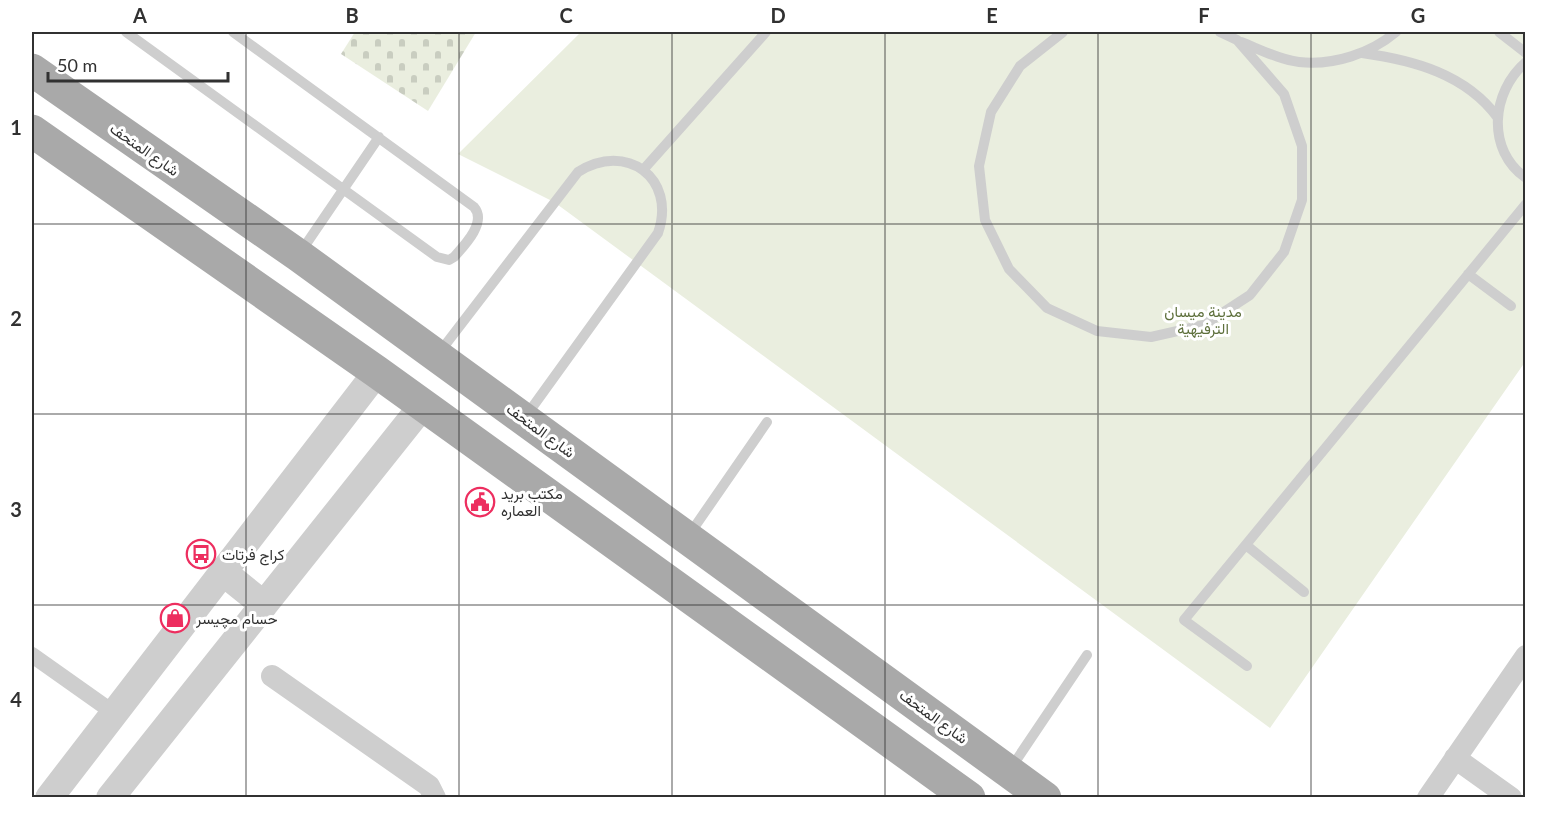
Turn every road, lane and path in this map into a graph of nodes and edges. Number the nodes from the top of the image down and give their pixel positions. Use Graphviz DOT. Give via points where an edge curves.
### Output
graph roads {
  1 [pos="126,32"];
  2 [pos="233,32"];
  3 [pos="766,32"];
  4 [pos="1063,32"];
  5 [pos="1220,32"];
  6 [pos="1396,32"];
  7 [pos="1499,32"];
  8 [pos="1234,36"];
  9 [pos="1360,53"];
  10 [pos="1526,53"];
  11 [pos="1526,62"];
  12 [pos="32,70"];
  13 [pos="1498,118"];
  14 [pos="32,130"];
  15 [pos="378,137"];
  16 [pos="643,170"];
  17 [pos="1526,178"];
  18 [pos="344,189"];
  19 [pos="1526,204"];
  20 [pos="298,255"];
  21 [pos="1468,274"];
  22 [pos="1512,306"];
  23 [pos="437,355"];
  24 [pos="377,372"];
  25 [pos="423,405"];
  26 [pos="524,418"];
  27 [pos="768,422"];
  28 [pos="688,536"];
  29 [pos="1246,545"];
  30 [pos="223,572"];
  31 [pos="1304,592"];
  32 [pos="264,605"];
  33 [pos="32,655"];
  34 [pos="1087,655"];
  35 [pos="1526,656"];
  36 [pos="1247,666"];
  37 [pos="272,676"];
  38 [pos="114,713"];
  39 [pos="1455,759"];
  40 [pos="1009,771"];
  41 [pos="49,798"];
  42 [pos="110,798"];
  43 [pos="435,798"];
  44 [pos="969,798"];
  45 [pos="1046,798"];
  46 [pos="1428,798"];
  47 [pos="1511,798"];
  1 -- 18 [label="lane"];
  2 -- 15 [label="lane"];
  3 -- 16 [label="lane"];
  4 -- 8 [label="lane" via="1020,66 991,112 979,166 985,220 1009,269 1047,308 1096,331 1151,337 1204,324 1250,295 1284,252 1302,200 1302,146 1284,94"];
  5 -- 8 [label="lane"];
  6 -- 9 [label="lane" via="1382,44"];
  7 -- 10 [label="lane"];
  8 -- 9 [label="lane" via="1299,62 1342,60"];
  9 -- 13 [label="lane" via="1423,65 1446,75 1480,97"];
  11 -- 13 [label="lane" via="1505,86"];
  12 -- 20 [label="main road, شارع المتحف"];
  13 -- 17 [label="lane" via="1501,144 1509,162"];
  14 -- 24 [label="main road"];
  15 -- 18 [label="lane"];
  15 -- 18 [label="lane" via="474,207 479,215 475,228 454,257 443,260"];
  16 -- 23 [label="lane" via="617,160 603,160 578,172"];
  16 -- 26 [label="lane" via="660,192 663,220 658,233"];
  18 -- 20 [label="lane"];
  19 -- 21 [label="lane"];
  20 -- 23 [label="main road, شارع المتحف"];
  21 -- 22 [label="lane"];
  21 -- 29 [label="lane"];
  23 -- 26 [label="main road, شارع المتحف"];
  24 -- 25 [label="main road"];
  24 -- 30 [label="street"];
  25 -- 32 [label="street"];
  25 -- 44 [label="main road"];
  26 -- 28 [label="main road, شارع المتحف"];
  27 -- 28 [label="lane"];
  28 -- 40 [label="main road, شارع المتحف"];
  29 -- 31 [label="lane"];
  29 -- 36 [label="lane" via="1184,620"];
  30 -- 32 [label="street"];
  30 -- 38 [label="street"];
  32 -- 42 [label="street"];
  33 -- 38 [label="street"];
  34 -- 40 [label="lane"];
  35 -- 39 [label="street"];
  37 -- 43 [label="street" via="429,786"];
  38 -- 41 [label="street"];
  39 -- 46 [label="street"];
  39 -- 47 [label="street"];
  40 -- 45 [label="main road, شارع المتحف"];
}
